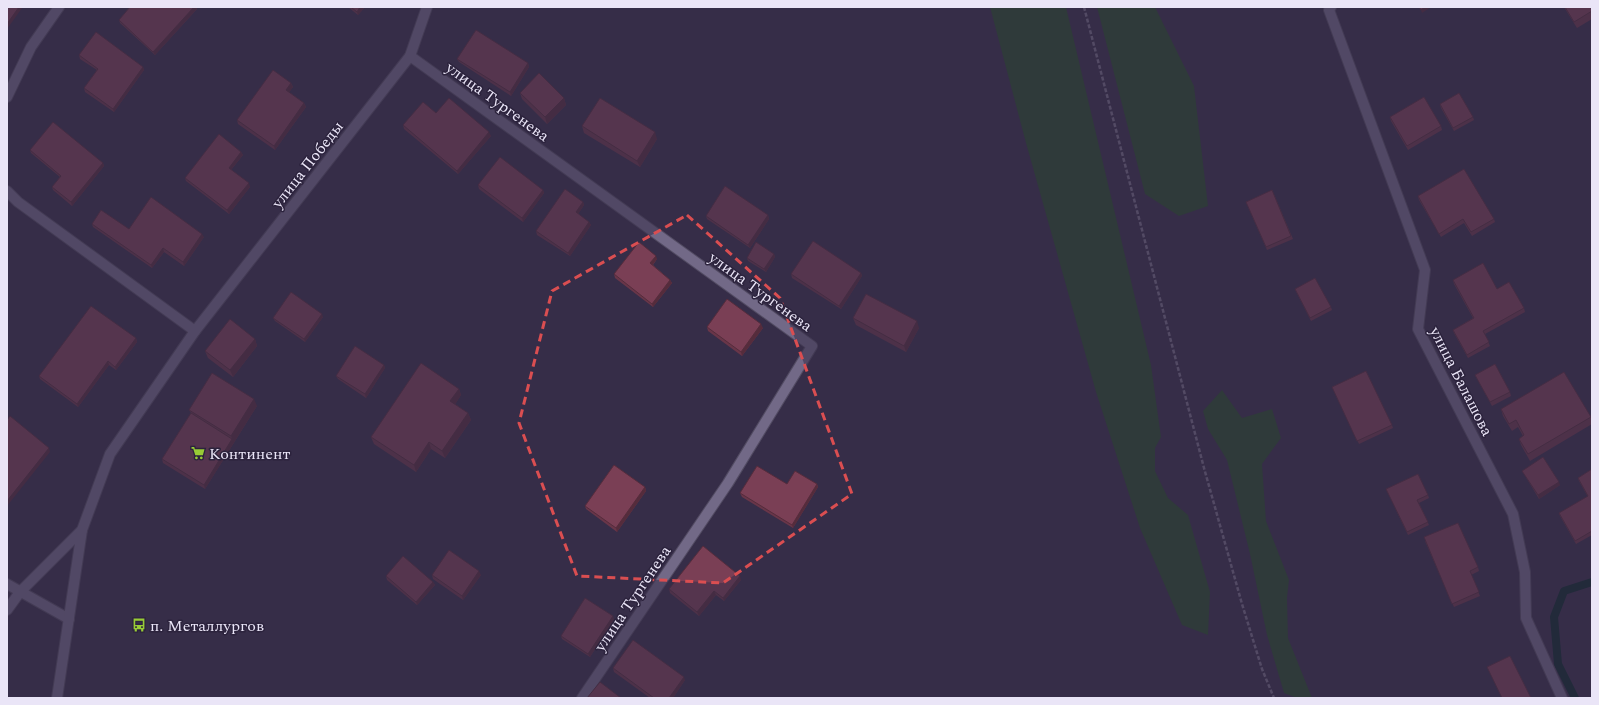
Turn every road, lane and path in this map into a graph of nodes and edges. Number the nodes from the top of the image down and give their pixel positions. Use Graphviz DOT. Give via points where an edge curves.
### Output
graph roads {
  1 [pos="58,7"];
  2 [pos="427,7"];
  3 [pos="1084,7"];
  4 [pos="1331,7"];
  5 [pos="410,56"];
  6 [pos="7,97"];
  7 [pos="7,191"];
  8 [pos="195,331"];
  9 [pos="82,530"];
  10 [pos="7,584"];
  11 [pos="20,592"];
  12 [pos="7,610"];
  13 [pos="69,619"];
  14 [pos="57,698"];
  15 [pos="582,698"];
  16 [pos="1274,698"];
  17 [pos="1562,698"];
  1 -- 6 [label="street" via="31,47"];
  2 -- 5 [label="street, улица Победы"];
  3 -- 16 [label="path" via="1206,476 1242,604 1262,669"];
  4 -- 17 [label="street, улица Балашова" via="1329,10 1425,270 1418,329 1513,514 1525,572 1526,618"];
  5 -- 8 [label="street, улица Победы"];
  5 -- 15 [label="street, улица Тургенева" via="812,346 728,483"];
  7 -- 8 [label="street" via="18,202"];
  8 -- 9 [label="street, улица Победы" via="110,454"];
  9 -- 11 [label="street, улица Победы"];
  9 -- 13 [label="street"];
  10 -- 11 [label="street"];
  11 -- 12 [label="street, улица Победы"];
  11 -- 13 [label="street"];
  13 -- 14 [label="street"];
}
